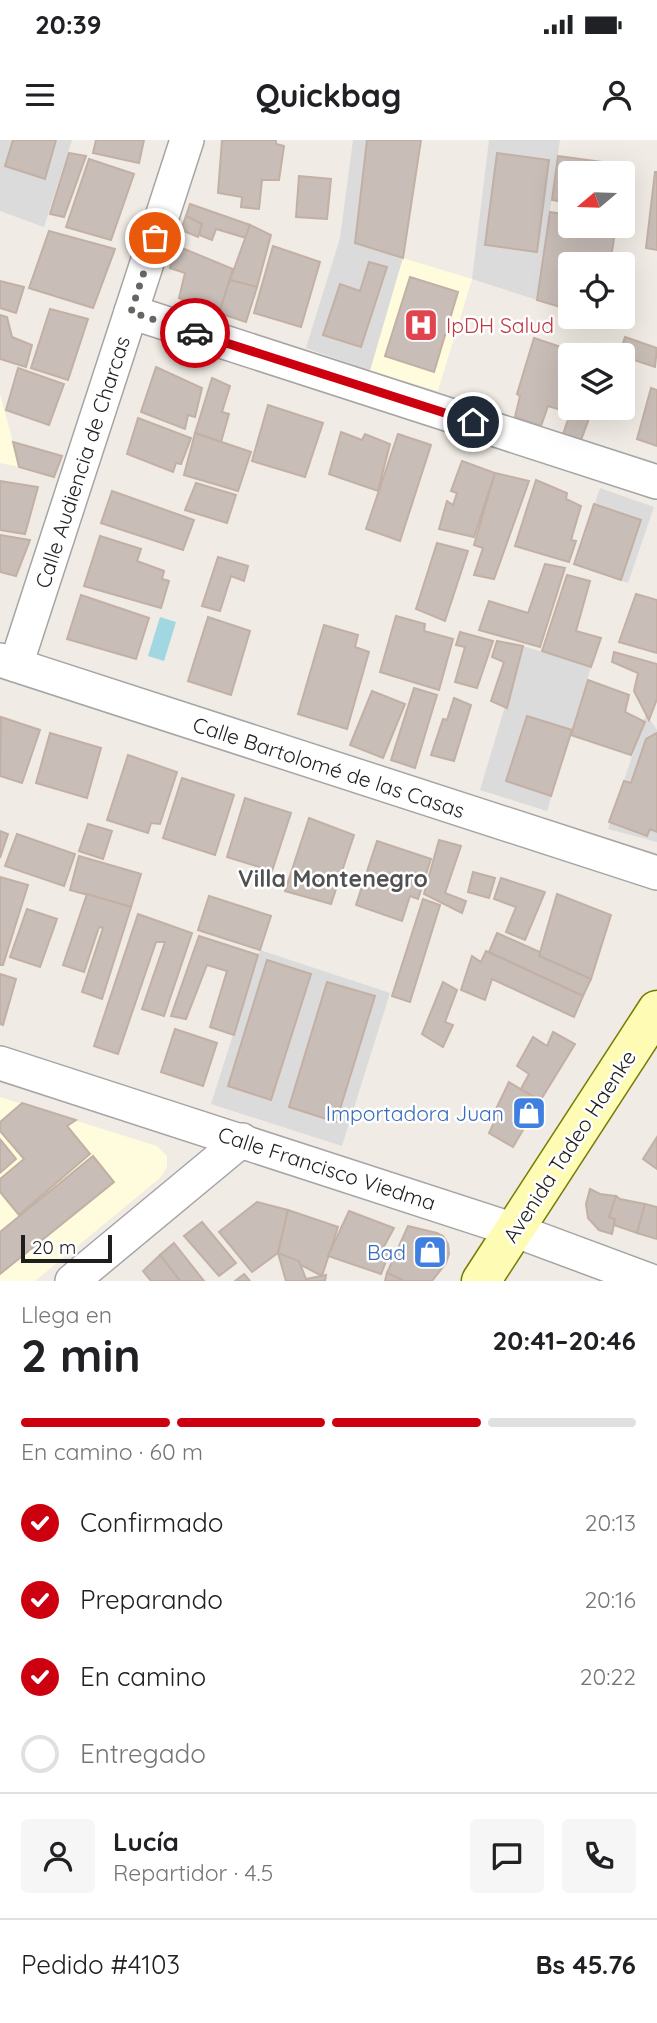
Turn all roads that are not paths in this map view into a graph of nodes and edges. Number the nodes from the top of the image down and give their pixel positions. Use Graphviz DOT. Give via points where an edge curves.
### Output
graph roads {
  1 [pos="187,140"];
  2 [pos="131,312"];
  3 [pos="657,482"];
  4 [pos="8,662"];
  5 [pos="657,873"];
  6 [pos="657,1010"];
  7 [pos="0,1063"];
  8 [pos="242,1140"];
  9 [pos="514,1230"];
  10 [pos="72,1281"];
  11 [pos="481,1281"];
  12 [pos="651,1281"];
  1 -- 2 [label="street, Calle Audiencia de Charcas"];
  2 -- 3 [label="street"];
  2 -- 4 [label="street, Calle Audiencia de Charcas"];
  4 -- 5 [label="street, Calle Bartolomé de las Casas"];
  6 -- 9 [label="main road, Avenida Tadeo Haenke"];
  7 -- 8 [label="street, Calle Francisco Viedma"];
  8 -- 9 [label="street, Calle Francisco Viedma"];
  8 -- 10 [label="street"];
  9 -- 11 [label="main road, Avenida Tadeo Haenke"];
  9 -- 12 [label="street, Calle Francisco Viedma"];
}
